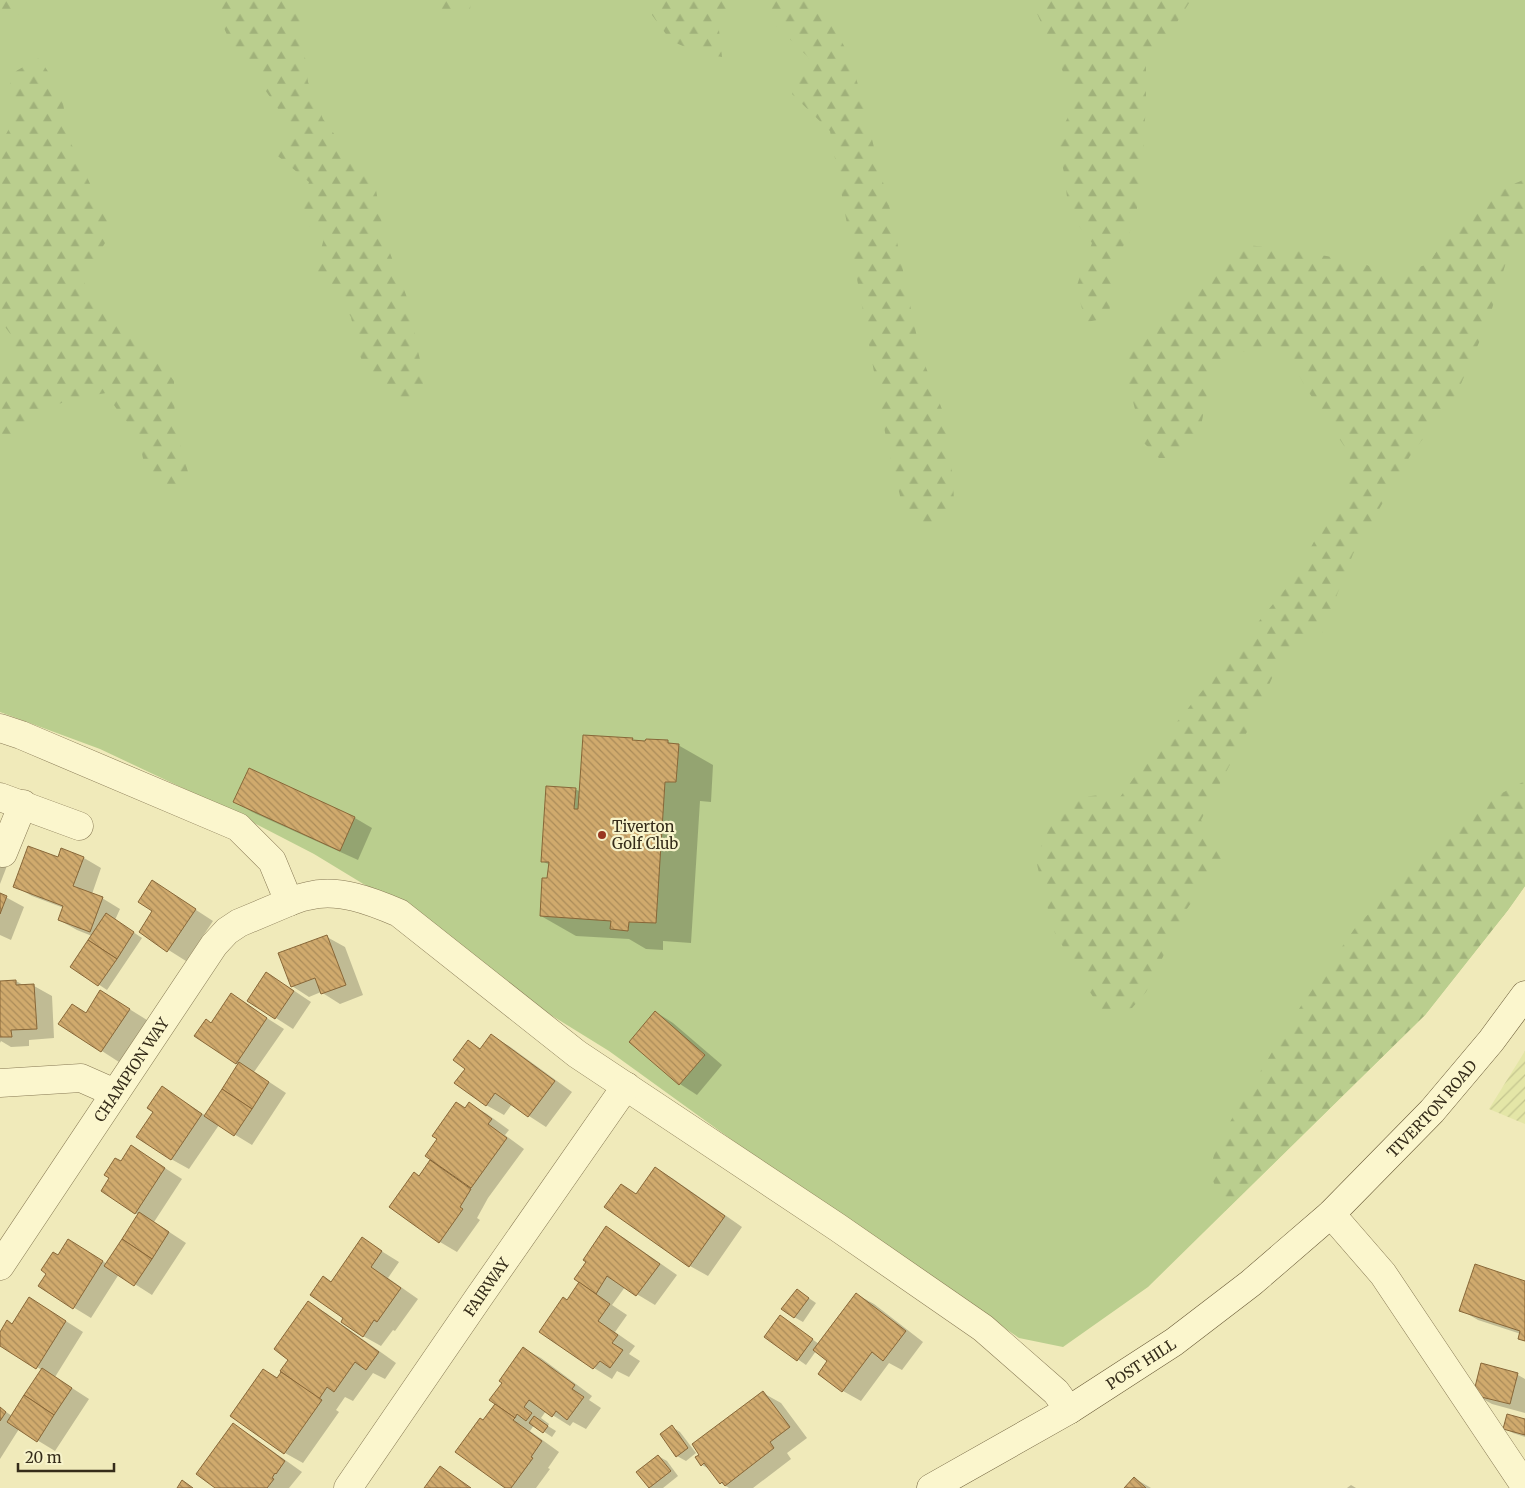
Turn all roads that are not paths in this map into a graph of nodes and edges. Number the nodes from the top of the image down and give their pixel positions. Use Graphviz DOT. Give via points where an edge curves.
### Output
graph roads {
  1 [pos="0,728"];
  2 [pos="12,801"];
  3 [pos="80,826"];
  4 [pos="3,853"];
  5 [pos="289,902"];
  6 [pos="1525,995"];
  7 [pos="0,1083"];
  8 [pos="626,1086"];
  9 [pos="115,1093"];
  10 [pos="1331,1214"];
  11 [pos="0,1266"];
  12 [pos="1069,1410"];
  13 [pos="1525,1486"];
  14 [pos="348,1488"];
  15 [pos="931,1488"];
  1 -- 5 [label="street" via="238,827 272,862"];
  2 -- 3 [label="street"];
  2 -- 4 [label="street"];
  5 -- 8 [label="street, CHAMPION WAY" via="328,893 372,902 398,914 576,1054"];
  5 -- 9 [label="street, CHAMPION WAY" via="239,923 214,945"];
  6 -- 10 [label="street, TIVERTON ROAD" via="1491,1042 1432,1111"];
  7 -- 9 [label="street" via="81,1078"];
  8 -- 12 [label="street, CHAMPION WAY" via="983,1328 1056,1392"];
  8 -- 14 [label="street, FAIRWAY"];
  9 -- 11 [label="street, CHAMPION WAY"];
  10 -- 12 [label="street, POST HILL" via="1251,1284 1174,1342"];
  10 -- 13 [label="street" via="1383,1274"];
  12 -- 15 [label="street, POST HILL"];
}
